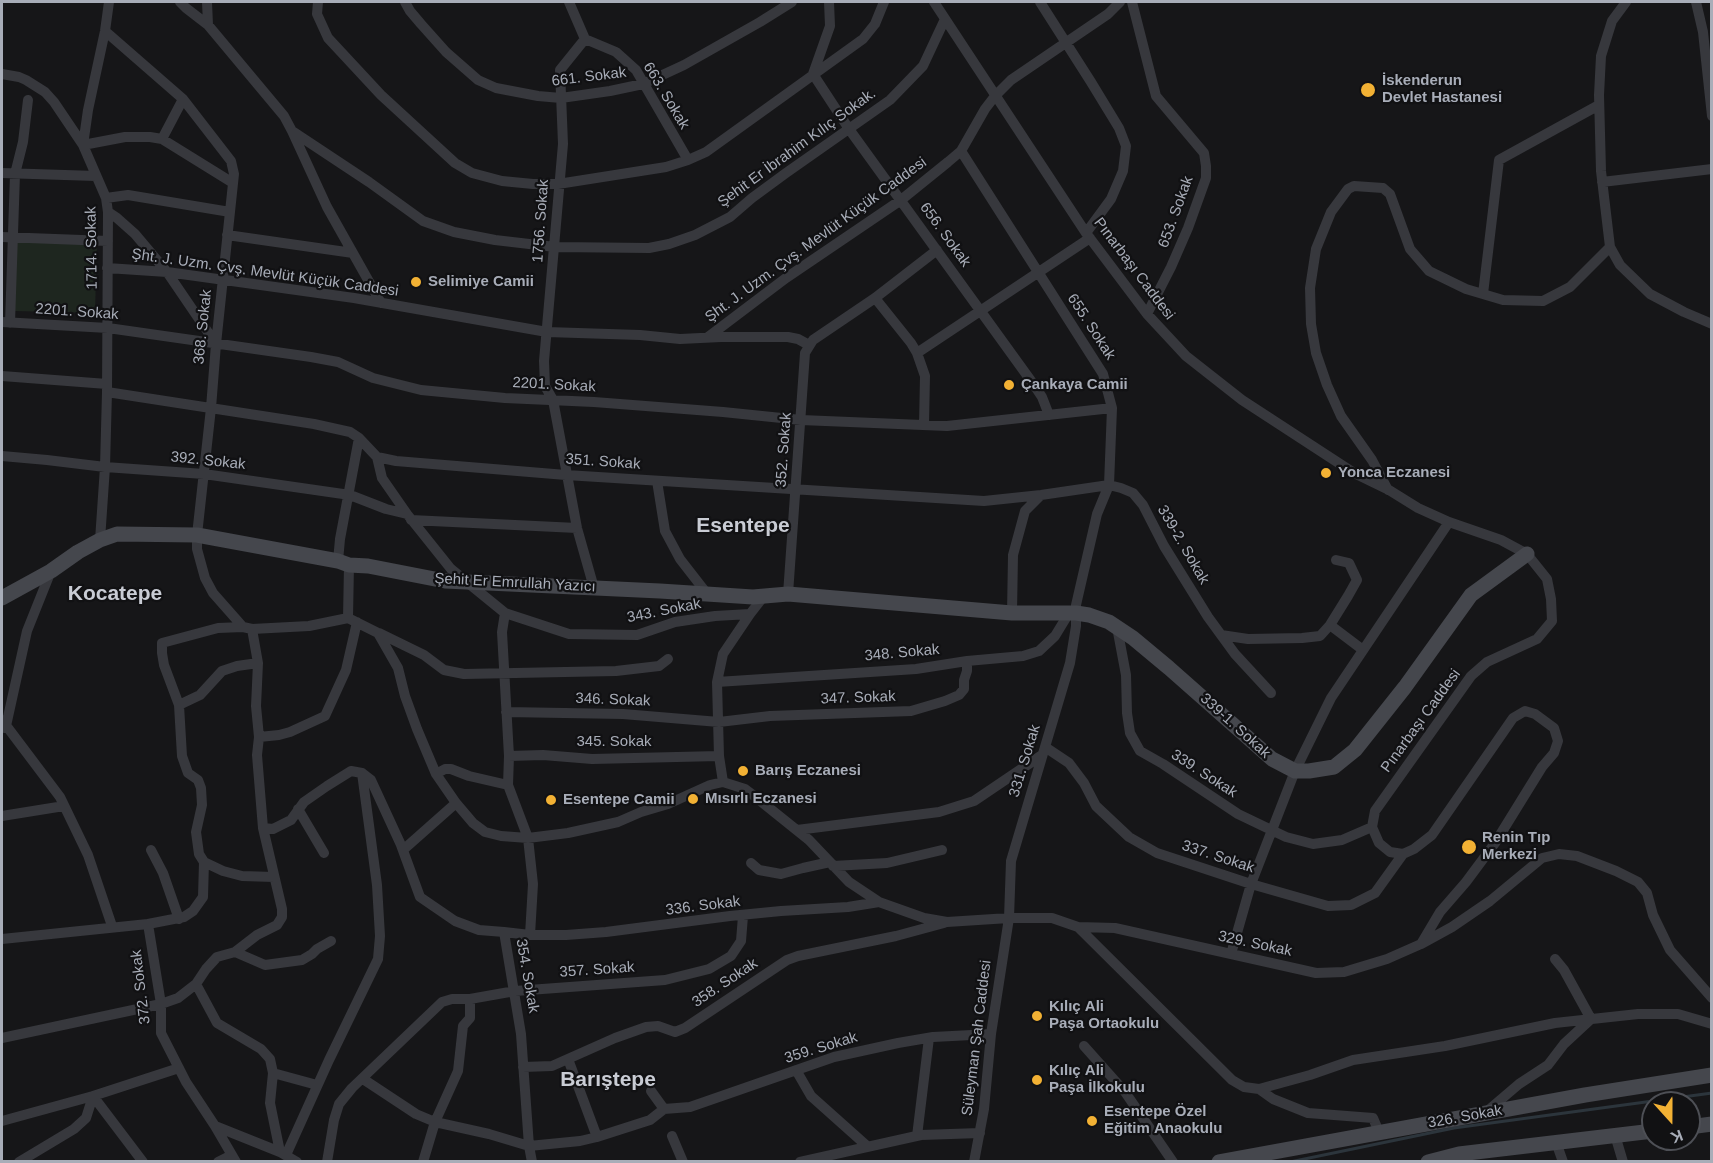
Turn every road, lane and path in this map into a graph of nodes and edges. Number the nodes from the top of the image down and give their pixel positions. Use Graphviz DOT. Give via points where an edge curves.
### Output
graph roads {
  1 [pos="108,2"];
  2 [pos="180,2"];
  3 [pos="207,2"];
  4 [pos="318,2"];
  5 [pos="405,2"];
  6 [pos="569,2"];
  7 [pos="792,2"];
  8 [pos="829,2"];
  9 [pos="884,2"];
  10 [pos="934,2"];
  11 [pos="1040,2"];
  12 [pos="1120,2"];
  13 [pos="1132,2"];
  14 [pos="1626,2"];
  15 [pos="1696,2"];
  16 [pos="945,19"];
  17 [pos="208,25"];
  18 [pos="105,31"];
  19 [pos="585,39"];
  20 [pos="1067,42"];
  21 [pos="2,74"];
  22 [pos="813,74"];
  23 [pos="643,84"];
  24 [pos="995,96"];
  25 [pos="561,98"];
  26 [pos="183,99"];
  27 [pos="28,100"];
  28 [pos="1599,105"];
  29 [pos="1712,116"];
  30 [pos="849,129"];
  31 [pos="292,130"];
  32 [pos="162,139"];
  33 [pos="83,146"];
  34 [pos="961,151"];
  35 [pos="688,160"];
  36 [pos="1712,169"];
  37 [pos="2,173"];
  38 [pos="15,174"];
  39 [pos="96,176"];
  40 [pos="1602,182"];
  41 [pos="233,183"];
  42 [pos="558,184"];
  43 [pos="106,198"];
  44 [pos="901,200"];
  45 [pos="108,212"];
  46 [pos="230,212"];
  47 [pos="227,235"];
  48 [pos="1088,235"];
  49 [pos="7,237"];
  50 [pos="108,241"];
  51 [pos="555,247"];
  52 [pos="1610,247"];
  53 [pos="937,250"];
  54 [pos="353,253"];
  55 [pos="107,268"];
  56 [pos="166,272"];
  57 [pos="1038,272"];
  58 [pos="223,279"];
  59 [pos="1483,294"];
  60 [pos="875,298"];
  61 [pos="381,303"];
  62 [pos="980,310"];
  63 [pos="1147,314"];
  64 [pos="6,322"];
  65 [pos="1712,324"];
  66 [pos="108,328"];
  67 [pos="548,332"];
  68 [pos="708,338"];
  69 [pos="216,344"];
  70 [pos="809,345"];
  71 [pos="917,353"];
  72 [pos="2,376"];
  73 [pos="107,388"];
  74 [pos="553,400"];
  75 [pos="211,408"];
  76 [pos="1112,408"];
  77 [pos="1049,415"];
  78 [pos="801,420"];
  79 [pos="924,425"];
  80 [pos="359,438"];
  81 [pos="2,456"];
  82 [pos="377,457"];
  83 [pos="105,467"];
  84 [pos="204,474"];
  85 [pos="566,475"];
  86 [pos="657,481"];
  87 [pos="1108,485"];
  88 [pos="796,489"];
  89 [pos="1389,490"];
  90 [pos="350,495"];
  91 [pos="1041,495"];
  92 [pos="409,517"];
  93 [pos="1449,522"];
  94 [pos="577,528"];
  95 [pos="197,535"];
  96 [pos="100,540"];
  97 [pos="1527,554"];
  98 [pos="1336,560"];
  99 [pos="343,563"];
  100 [pos="51,571"];
  101 [pos="466,582"];
  102 [pos="594,588"];
  103 [pos="788,594"];
  104 [pos="708,595"];
  105 [pos="764,596"];
  106 [pos="2,598"];
  107 [pos="505,613"];
  108 [pos="1012,613"];
  109 [pos="1072,613"];
  110 [pos="750,614"];
  111 [pos="352,620"];
  112 [pos="1329,625"];
  113 [pos="1117,627"];
  114 [pos="248,628"];
  115 [pos="378,633"];
  116 [pos="1221,635"];
  117 [pos="1363,650"];
  118 [pos="668,659"];
  119 [pos="967,661"];
  120 [pos="258,663"];
  121 [pos="505,674"];
  122 [pos="717,682"];
  123 [pos="1271,693"];
  124 [pos="179,705"];
  125 [pos="506,712"];
  126 [pos="719,722"];
  127 [pos="3,725"];
  128 [pos="259,737"];
  129 [pos="1043,751"];
  130 [pos="509,756"];
  131 [pos="719,756"];
  132 [pos="1295,771"];
  133 [pos="362,773"];
  134 [pos="436,774"];
  135 [pos="723,782"];
  136 [pos="508,784"];
  137 [pos="456,803"];
  138 [pos="64,806"];
  139 [pos="298,809"];
  140 [pos="2,816"];
  141 [pos="1372,827"];
  142 [pos="263,828"];
  143 [pos="797,830"];
  144 [pos="1271,830"];
  145 [pos="528,838"];
  146 [pos="151,850"];
  147 [pos="403,850"];
  148 [pos="942,850"];
  149 [pos="324,853"];
  150 [pos="1403,854"];
  151 [pos="204,862"];
  152 [pos="751,863"];
  153 [pos="832,864"];
  154 [pos="274,877"];
  155 [pos="1251,884"];
  156 [pos="879,903"];
  157 [pos="743,916"];
  158 [pos="1009,918"];
  159 [pos="179,919"];
  160 [pos="947,922"];
  161 [pos="148,924"];
  162 [pos="112,926"];
  163 [pos="1078,927"];
  164 [pos="504,932"];
  165 [pos="530,935"];
  166 [pos="2,939"];
  167 [pos="331,941"];
  168 [pos="1421,944"];
  169 [pos="235,952"];
  170 [pos="1231,954"];
  171 [pos="1555,959"];
  172 [pos="196,984"];
  173 [pos="515,991"];
  174 [pos="1712,998"];
  175 [pos="470,999"];
  176 [pos="161,1004"];
  177 [pos="1591,1019"];
  178 [pos="1712,1023"];
  179 [pos="991,1034"];
  180 [pos="2,1038"];
  181 [pos="929,1038"];
  182 [pos="1084,1046"];
  183 [pos="568,1059"];
  184 [pos="523,1067"];
  185 [pos="179,1068"];
  186 [pos="796,1070"];
  187 [pos="273,1073"];
  188 [pos="1712,1075"];
  189 [pos="363,1079"];
  190 [pos="317,1085"];
  191 [pos="1259,1089"];
  192 [pos="651,1090"];
  193 [pos="93,1096"];
  194 [pos="664,1109"];
  195 [pos="1485,1113"];
  196 [pos="2,1121"];
  197 [pos="435,1122"];
  198 [pos="215,1126"];
  199 [pos="1379,1132"];
  200 [pos="1641,1132"];
  201 [pos="980,1133"];
  202 [pos="1615,1135"];
  203 [pos="672,1136"];
  204 [pos="917,1136"];
  205 [pos="597,1137"];
  206 [pos="1556,1142"];
  207 [pos="529,1146"];
  208 [pos="867,1146"];
  209 [pos="283,1154"];
  210 [pos="1505,1155"];
  211 [pos="234,1158"];
  212 [pos="1460,1158"];
  213 [pos="19,1161"];
  214 [pos="142,1161"];
  215 [pos="218,1161"];
  216 [pos="297,1161"];
  217 [pos="327,1161"];
  218 [pos="423,1161"];
  219 [pos="532,1161"];
  220 [pos="683,1161"];
  221 [pos="801,1161"];
  222 [pos="974,1161"];
  223 [pos="1173,1161"];
  224 [pos="1219,1161"];
  225 [pos="1428,1161"];
  226 [pos="1563,1161"];
  227 [pos="1623,1161"];
  1 -- 18 [label="street"];
  2 -- 17 [label="street, Şehit Er İbrahim Kılıç Sokak."];
  3 -- 17 [label="street"];
  4 -- 42 [label="street" via="317,14 328,38 381,96 455,163 472,173 502,181"];
  5 -- 25 [label="street, 661. Sokak" via="446,52 478,80 496,88"];
  6 -- 19 [label="street"];
  7 -- 23 [label="street, 661. Sokak" via="684,65"];
  8 -- 22 [label="street" via="830,26"];
  9 -- 22 [label="street" via="875,24 863,39"];
  10 -- 16 [label="street, Pınarbaşı Caddesi"];
  11 -- 20 [label="street"];
  12 -- 20 [label="street, Şht. J. Uzm. Çvş. Mevlüt Küçük Caddesi"];
  13 -- 63 [label="street, 653. Sokak" via="1156,96 1204,153 1206,178 1172,267"];
  14 -- 28 [label="street" via="1612,21 1601,56"];
  15 -- 29 [label="street"];
  16 -- 24 [label="street, Pınarbaşı Caddesi"];
  16 -- 30 [label="street, Şehit Er İbrahim Kılıç Sokak." via="923,66 890,100"];
  17 -- 31 [label="street, Şehit Er İbrahim Kılıç Sokak." via="285,116"];
  18 -- 26 [label="street, 368. Sokak"];
  18 -- 33 [label="street"];
  19 -- 23 [label="street, 663. Sokak" via="616,52 636,70"];
  19 -- 25 [label="street, 1756. Sokak" via="560,70"];
  20 -- 24 [label="street, Şht. J. Uzm. Çvş. Mevlüt Küçük Caddesi" via="1011,80"];
  20 -- 48 [label="street" via="1126,146 1123,171"];
  21 -- 33 [label="street, 1714. Sokak" via="19,77 45,92"];
  22 -- 30 [label="street, 656. Sokak"];
  22 -- 35 [label="street" via="706,152"];
  23 -- 25 [label="street, 661. Sokak"];
  23 -- 35 [label="street, 663. Sokak"];
  24 -- 34 [label="street, Şht. J. Uzm. Çvş. Mevlüt Küçük Caddesi"];
  24 -- 48 [label="street, Pınarbaşı Caddesi"];
  25 -- 42 [label="street, 1756. Sokak" via="563,144"];
  26 -- 32 [label="street"];
  26 -- 41 [label="street, 368. Sokak" via="231,161"];
  27 -- 38 [label="street"];
  28 -- 40 [label="street"];
  28 -- 59 [label="street" via="1498,160"];
  30 -- 44 [label="street, 656. Sokak"];
  30 -- 51 [label="street, Şehit Er İbrahim Kılıç Sokak." via="730,217 695,235 649,248"];
  31 -- 51 [label="street, Şehit Er İbrahim Kılıç Sokak." via="423,221 454,232"];
  31 -- 54 [label="street"];
  32 -- 33 [label="street" via="125,137"];
  32 -- 41 [label="street"];
  33 -- 39 [label="street, 1714. Sokak"];
  34 -- 44 [label="street, Şht. J. Uzm. Çvş. Mevlüt Küçük Caddesi"];
  34 -- 57 [label="street, 655. Sokak"];
  35 -- 42 [label="street"];
  36 -- 40 [label="street"];
  37 -- 38 [label="street"];
  38 -- 39 [label="street"];
  38 -- 49 [label="street"];
  39 -- 43 [label="street, 1714. Sokak"];
  40 -- 52 [label="street"];
  41 -- 46 [label="street, 368. Sokak"];
  42 -- 51 [label="street, 1756. Sokak"];
  43 -- 45 [label="street, 1714. Sokak"];
  43 -- 46 [label="street" via="128,195"];
  44 -- 53 [label="street, 656. Sokak"];
  44 -- 68 [label="street, Şht. J. Uzm. Çvş. Mevlüt Küçük Caddesi" via="786,278"];
  45 -- 50 [label="street, 1714. Sokak"];
  45 -- 56 [label="street" via="135,234"];
  46 -- 47 [label="street, 368. Sokak"];
  47 -- 54 [label="street"];
  47 -- 58 [label="street, 368. Sokak"];
  48 -- 57 [label="street"];
  48 -- 63 [label="street, Pınarbaşı Caddesi"];
  49 -- 50 [label="street"];
  49 -- 64 [label="street"];
  50 -- 55 [label="street, 1714. Sokak"];
  51 -- 67 [label="street, 1756. Sokak"];
  52 -- 59 [label="street" via="1570,287 1543,301 1503,300"];
  52 -- 65 [label="street" via="1620,265 1650,294"];
  53 -- 60 [label="street"];
  53 -- 62 [label="street, 656. Sokak"];
  54 -- 61 [label="street"];
  55 -- 56 [label="street, Şht. J. Uzm. Çvş. Mevlüt Küçük Caddesi"];
  55 -- 66 [label="street, 1714. Sokak"];
  56 -- 58 [label="street, Şht. J. Uzm. Çvş. Mevlüt Küçük Caddesi"];
  56 -- 69 [label="street"];
  57 -- 62 [label="street"];
  57 -- 76 [label="street, 655. Sokak" via="1103,374"];
  58 -- 61 [label="street, Şht. J. Uzm. Çvş. Mevlüt Küçük Caddesi"];
  58 -- 69 [label="street, 368. Sokak"];
  59 -- 89 [label="street" via="1429,271 1410,249 1390,194 1383,188 1354,186 1331,212 1316,249 1310,288 1316,353 1341,416"];
  60 -- 70 [label="street"];
  60 -- 71 [label="street"];
  61 -- 67 [label="street, Şht. J. Uzm. Çvş. Mevlüt Küçük Caddesi"];
  62 -- 71 [label="street"];
  62 -- 77 [label="street, 656. Sokak" via="1042,397"];
  63 -- 89 [label="street, Pınarbaşı Caddesi" via="1186,356 1242,400 1354,473"];
  64 -- 66 [label="street, 2201. Sokak"];
  66 -- 69 [label="street, 2201. Sokak"];
  66 -- 73 [label="street, 1714. Sokak"];
  67 -- 68 [label="street, Şht. J. Uzm. Çvş. Mevlüt Küçük Caddesi"];
  67 -- 74 [label="street, 1756. Sokak" via="545,386"];
  68 -- 70 [label="street" via="788,337"];
  69 -- 74 [label="street, 2201. Sokak" via="338,362 374,378 421,390"];
  69 -- 75 [label="street, 368. Sokak"];
  70 -- 78 [label="street, 352. Sokak" via="805,353"];
  71 -- 79 [label="street" via="925,376"];
  72 -- 73 [label="street"];
  73 -- 75 [label="street"];
  73 -- 83 [label="street, 1714. Sokak"];
  74 -- 78 [label="street, 2201. Sokak"];
  74 -- 85 [label="street, 1756. Sokak"];
  75 -- 80 [label="street" via="314,424 350,432"];
  75 -- 84 [label="street, 368. Sokak"];
  76 -- 77 [label="street, 2201. Sokak"];
  76 -- 87 [label="street, 655. Sokak"];
  77 -- 79 [label="street, 2201. Sokak"];
  78 -- 79 [label="street, 2201. Sokak"];
  78 -- 88 [label="street, 352. Sokak"];
  80 -- 82 [label="street"];
  80 -- 90 [label="street"];
  81 -- 83 [label="street, 392. Sokak"];
  82 -- 85 [label="street, 351. Sokak"];
  82 -- 92 [label="street, 343. Sokak" via="382,478"];
  83 -- 84 [label="street, 392. Sokak"];
  83 -- 96 [label="street, 1714. Sokak"];
  84 -- 90 [label="street, 392. Sokak"];
  84 -- 95 [label="street, 368. Sokak"];
  85 -- 86 [label="street, 351. Sokak"];
  85 -- 94 [label="street, 1756. Sokak"];
  86 -- 88 [label="street, 351. Sokak"];
  86 -- 104 [label="street" via="665,531 680,559"];
  87 -- 91 [label="street, 351. Sokak"];
  87 -- 109 [label="street, 655. Sokak"];
  87 -- 116 [label="street, 339-2. Sokak" via="1133,493 1143,505 1164,546"];
  88 -- 91 [label="street, 351. Sokak" via="984,501"];
  88 -- 103 [label="street, 352. Sokak"];
  89 -- 93 [label="street, Pınarbaşı Caddesi"];
  90 -- 92 [label="street, 392. Sokak"];
  90 -- 99 [label="street" via="340,539"];
  91 -- 108 [label="street" via="1025,511 1013,555"];
  92 -- 94 [label="street, 392. Sokak"];
  92 -- 101 [label="street, 343. Sokak"];
  93 -- 97 [label="street, Pınarbaşı Caddesi" via="1501,540"];
  93 -- 117 [label="street"];
  94 -- 102 [label="street, 1756. Sokak"];
  95 -- 96 [label="street, Şehit Er Emrullah Yazıcı" via="117,534"];
  95 -- 99 [label="street, Şehit Er Emrullah Yazıcı"];
  95 -- 114 [label="street, 368. Sokak" via="200,560 213,593"];
  96 -- 100 [label="street, Şehit Er Emrullah Yazıcı"];
  97 -- 132 [label="street" via="1471,595 1355,750 1334,767"];
  97 -- 141 [label="street, Pınarbaşı Caddesi" via="1547,579 1552,621 1537,639 1487,662 1471,676 1375,811"];
  98 -- 112 [label="street" via="1349,562 1356,580"];
  99 -- 101 [label="street, Şehit Er Emrullah Yazıcı"];
  99 -- 111 [label="street"];
  100 -- 106 [label="street, Şehit Er Emrullah Yazıcı"];
  100 -- 127 [label="street" via="27,631"];
  101 -- 102 [label="street, Şehit Er Emrullah Yazıcı"];
  101 -- 107 [label="street, 343. Sokak"];
  102 -- 104 [label="street, Şehit Er Emrullah Yazıcı"];
  103 -- 105 [label="street, Şehit Er Emrullah Yazıcı"];
  103 -- 108 [label="street, Şehit Er Emrullah Yazıcı"];
  104 -- 105 [label="street, Şehit Er Emrullah Yazıcı"];
  105 -- 110 [label="street"];
  107 -- 110 [label="street, 343. Sokak" via="569,634 637,635 675,622"];
  107 -- 121 [label="street, 354. Sokak"];
  108 -- 109 [label="street, 339-1. Sokak"];
  109 -- 113 [label="street, 339-1. Sokak" via="1089,615"];
  109 -- 119 [label="street, 348. Sokak" via="1039,651"];
  109 -- 129 [label="street, 331. Sokak" via="1076,626 1070,663"];
  110 -- 122 [label="street" via="723,654"];
  111 -- 114 [label="street"];
  111 -- 115 [label="street"];
  111 -- 128 [label="street" via="346,670 326,716 290,732"];
  112 -- 116 [label="street" via="1320,636 1302,638"];
  112 -- 117 [label="street"];
  113 -- 132 [label="street, 339-1. Sokak" via="1170,668 1272,759"];
  113 -- 144 [label="street, 339. Sokak" via="1126,675 1130,733 1140,751 1238,814"];
  114 -- 120 [label="street"];
  114 -- 124 [label="street" via="218,628 162,643 164,665"];
  115 -- 121 [label="street" via="424,655 444,670"];
  115 -- 134 [label="street" via="398,668"];
  116 -- 123 [label="street, 339-2. Sokak"];
  117 -- 132 [label="street" via="1331,698"];
  118 -- 121 [label="street" via="659,666 616,671"];
  119 -- 122 [label="street, 348. Sokak" via="916,669"];
  119 -- 126 [label="street, 347. Sokak" via="964,689 959,694 911,711 770,716"];
  120 -- 124 [label="street" via="222,671 200,694"];
  120 -- 128 [label="street"];
  121 -- 125 [label="street, 354. Sokak"];
  122 -- 126 [label="street"];
  124 -- 151 [label="street" via="182,756 188,773 201,788 196,843"];
  125 -- 126 [label="street, 346. Sokak" via="623,714"];
  125 -- 130 [label="street, 354. Sokak"];
  126 -- 131 [label="street"];
  127 -- 138 [label="street"];
  128 -- 142 [label="street"];
  129 -- 143 [label="street" via="974,801 939,812"];
  129 -- 155 [label="street, 337. Sokak" via="1069,763 1096,806 1129,837 1157,853"];
  129 -- 158 [label="street, 331. Sokak" via="1011,861"];
  130 -- 131 [label="street, 345. Sokak"];
  130 -- 136 [label="street, 354. Sokak"];
  131 -- 135 [label="street"];
  132 -- 144 [label="street"];
  133 -- 139 [label="street" via="351,771"];
  133 -- 147 [label="street" via="370,780"];
  133 -- 190 [label="street" via="377,885 378,959"];
  134 -- 136 [label="street" via="451,769"];
  134 -- 137 [label="street"];
  135 -- 143 [label="street" via="745,789"];
  135 -- 145 [label="street" via="618,822 568,834"];
  136 -- 145 [label="street, 354. Sokak"];
  137 -- 145 [label="street" via="485,832"];
  137 -- 147 [label="street"];
  138 -- 140 [label="street"];
  138 -- 162 [label="street" via="88,855"];
  139 -- 142 [label="street" via="291,820 273,829"];
  139 -- 149 [label="street"];
  141 -- 144 [label="street, 339. Sokak" via="1342,840 1313,844"];
  141 -- 150 [label="street" via="1379,843 1390,852"];
  142 -- 154 [label="street"];
  143 -- 153 [label="street"];
  144 -- 155 [label="street"];
  145 -- 165 [label="street, 354. Sokak" via="533,884"];
  146 -- 159 [label="street"];
  147 -- 164 [label="street" via="420,897 455,921 479,930"];
  148 -- 153 [label="street" via="887,863"];
  150 -- 155 [label="street, 337. Sokak" via="1374,893 1351,905 1328,906"];
  150 -- 168 [label="street" via="1432,835 1513,718 1525,711 1554,729 1558,741 1554,753 1495,843 1440,912"];
  151 -- 154 [label="street" via="242,876"];
  151 -- 159 [label="street" via="203,897 193,911"];
  152 -- 153 [label="street" via="759,870 780,874"];
  153 -- 156 [label="street"];
  154 -- 169 [label="street" via="282,917 277,925"];
  155 -- 170 [label="street"];
  156 -- 157 [label="street, 336. Sokak"];
  156 -- 160 [label="street"];
  157 -- 165 [label="street, 336. Sokak" via="606,932"];
  157 -- 173 [label="street, 357. Sokak" via="741,940 731,956 709,969 665,980"];
  158 -- 160 [label="street"];
  158 -- 163 [label="street" via="1052,918"];
  158 -- 179 [label="street, Süleyman Şah Caddesi"];
  159 -- 161 [label="street"];
  160 -- 183 [label="street, 358. Sokak" via="798,956 685,1028 675,1032 658,1026 646,1028"];
  161 -- 162 [label="street"];
  161 -- 176 [label="street, 372. Sokak"];
  162 -- 166 [label="street"];
  163 -- 170 [label="street, 329. Sokak" via="1115,928"];
  163 -- 191 [label="street" via="1232,1080"];
  164 -- 165 [label="street, 354. Sokak"];
  164 -- 173 [label="street, 354. Sokak"];
  167 -- 169 [label="street" via="302,960 265,965"];
  168 -- 170 [label="street, 329. Sokak" via="1344,972 1317,973"];
  168 -- 174 [label="street" via="1490,901 1542,858 1576,855 1638,882 1647,893 1670,950"];
  169 -- 172 [label="street" via="217,957"];
  171 -- 177 [label="street"];
  172 -- 176 [label="street"];
  172 -- 187 [label="street" via="217,1023 261,1048 270,1059"];
  173 -- 175 [label="street, 357. Sokak"];
  173 -- 184 [label="street, 354. Sokak"];
  175 -- 189 [label="street, 357. Sokak" via="442,1002"];
  175 -- 197 [label="street" via="470,1018 463,1026 458,1071"];
  176 -- 180 [label="street"];
  176 -- 185 [label="street, 372. Sokak" via="161,1033"];
  177 -- 178 [label="street" via="1678,1014"];
  177 -- 191 [label="street" via="1353,1060"];
  177 -- 195 [label="street" via="1548,1065"];
  179 -- 181 [label="street, 359. Sokak"];
  179 -- 201 [label="street, Süleyman Şah Caddesi"];
  181 -- 186 [label="street, 359. Sokak" via="834,1057"];
  181 -- 204 [label="street"];
  182 -- 223 [label="street" via="1125,1092"];
  183 -- 184 [label="street, 358. Sokak" via="552,1066"];
  183 -- 205 [label="street"];
  184 -- 207 [label="street, 354. Sokak"];
  185 -- 193 [label="street"];
  185 -- 198 [label="street, 372. Sokak"];
  186 -- 194 [label="street, 359. Sokak" via="690,1107"];
  186 -- 208 [label="street" via="811,1096"];
  187 -- 190 [label="street"];
  187 -- 209 [label="street" via="270,1103"];
  188 -- 195 [label="street, 326. Sokak"];
  189 -- 197 [label="street"];
  189 -- 217 [label="street, 357. Sokak" via="339,1104"];
  190 -- 209 [label="street"];
  191 -- 199 [label="street" via="1308,1113 1373,1118"];
  192 -- 194 [label="street"];
  193 -- 196 [label="street"];
  193 -- 213 [label="street" via="86,1118 74,1129"];
  193 -- 214 [label="street"];
  194 -- 205 [label="street" via="650,1120"];
  195 -- 199 [label="street, 326. Sokak"];
  197 -- 207 [label="street"];
  197 -- 218 [label="street"];
  198 -- 209 [label="street"];
  198 -- 211 [label="street, 372. Sokak"];
  199 -- 224 [label="street, 326. Sokak"];
  200 -- 202 [label="street"];
  201 -- 204 [label="street"];
  201 -- 222 [label="street, Süleyman Şah Caddesi"];
  202 -- 206 [label="street"];
  202 -- 227 [label="street"];
  203 -- 220 [label="street"];
  204 -- 208 [label="street"];
  205 -- 207 [label="street"];
  206 -- 210 [label="street"];
  206 -- 226 [label="street"];
  207 -- 219 [label="street, 354. Sokak"];
  208 -- 221 [label="street"];
  209 -- 216 [label="street"];
  210 -- 212 [label="street"];
  211 -- 215 [label="street"];
  212 -- 225 [label="street"];
}
